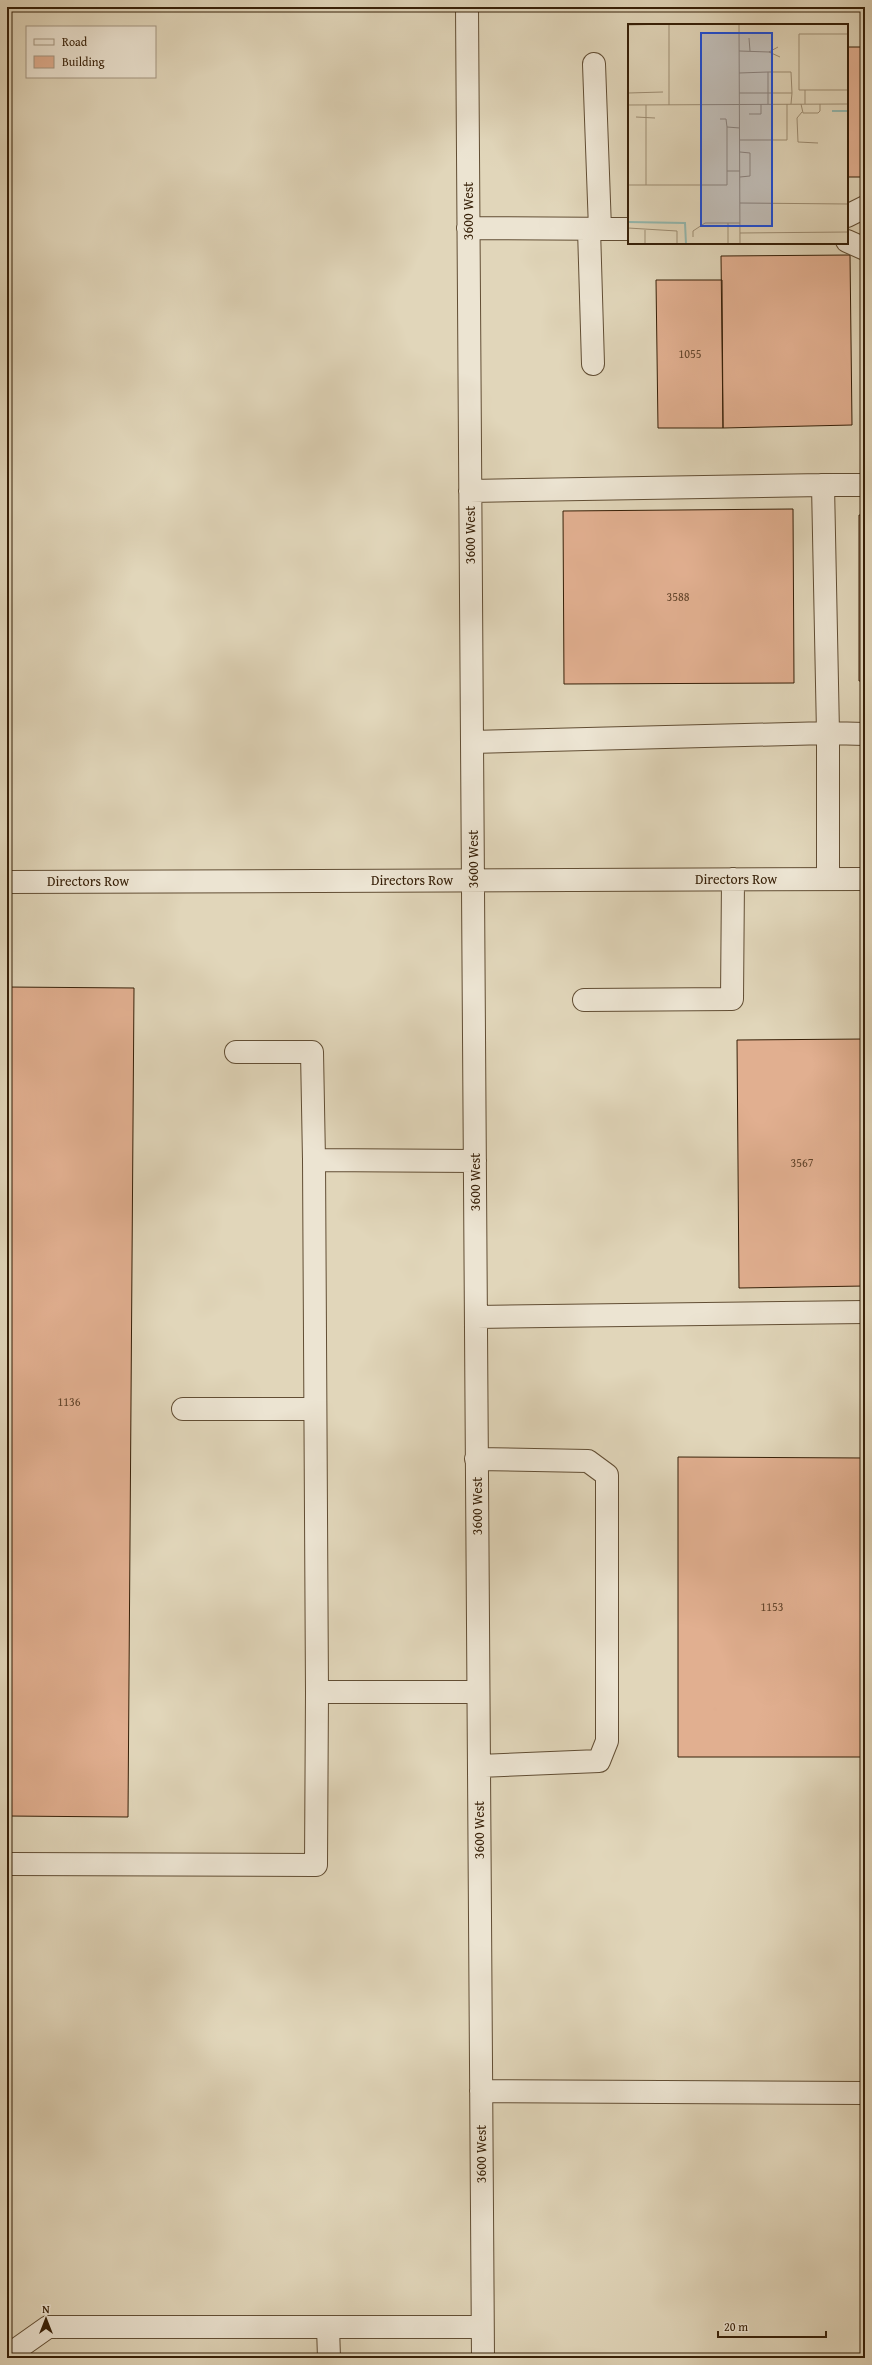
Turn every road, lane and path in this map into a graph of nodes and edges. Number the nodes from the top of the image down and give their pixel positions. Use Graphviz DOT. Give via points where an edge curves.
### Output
graph roads {
  1 [pos="467,7"];
  2 [pos="594,64"];
  3 [pos="865,207"];
  4 [pos="848,216"];
  5 [pos="468,228"];
  6 [pos="594,229"];
  7 [pos="628,229"];
  8 [pos="848,240"];
  9 [pos="865,249"];
  10 [pos="593,364"];
  11 [pos="821,485"];
  12 [pos="865,485"];
  13 [pos="470,491"];
  14 [pos="828,733"];
  15 [pos="865,734"];
  16 [pos="472,742"];
  17 [pos="734,879"];
  18 [pos="828,879"];
  19 [pos="865,879"];
  20 [pos="473,880"];
  21 [pos="7,882"];
  22 [pos="584,1000"];
  23 [pos="236,1052"];
  24 [pos="314,1160"];
  25 [pos="475,1161"];
  26 [pos="865,1312"];
  27 [pos="476,1316"];
  28 [pos="183,1409"];
  29 [pos="315,1409"];
  30 [pos="476,1459"];
  31 [pos="317,1692"];
  32 [pos="478,1692"];
  33 [pos="479,1766"];
  34 [pos="7,1864"];
  35 [pos="481,2091"];
  36 [pos="865,2093"];
  37 [pos="328,2327"];
  38 [pos="482,2327"];
  39 [pos="7,2356"];
  40 [pos="329,2358"];
  41 [pos="483,2358"];
  1 -- 5 [label="street, 3600 West"];
  2 -- 6 [label="street"];
  3 -- 4 [label="street"];
  5 -- 6 [label="street"];
  5 -- 13 [label="street, 3600 West"];
  6 -- 7 [label="street"];
  6 -- 10 [label="street"];
  8 -- 9 [label="street"];
  11 -- 12 [label="street"];
  11 -- 13 [label="street"];
  11 -- 14 [label="street"];
  13 -- 16 [label="street, 3600 West"];
  14 -- 15 [label="street"];
  14 -- 16 [label="street"];
  14 -- 18 [label="street"];
  16 -- 20 [label="street, 3600 West"];
  17 -- 18 [label="street, Directors Row"];
  17 -- 20 [label="street, Directors Row"];
  17 -- 22 [label="street" via="732,999"];
  18 -- 19 [label="street, Directors Row"];
  20 -- 21 [label="street, Directors Row"];
  20 -- 25 [label="street, 3600 West"];
  23 -- 24 [label="street" via="312,1052"];
  24 -- 25 [label="street"];
  24 -- 29 [label="street"];
  25 -- 27 [label="street, 3600 West"];
  26 -- 27 [label="street"];
  27 -- 30 [label="street, 3600 West"];
  28 -- 29 [label="street"];
  29 -- 31 [label="street"];
  30 -- 32 [label="street, 3600 West"];
  30 -- 33 [label="street" via="588,1461 607,1475 607,1741 599,1761"];
  31 -- 32 [label="street"];
  31 -- 34 [label="street" via="316,1865"];
  32 -- 33 [label="street, 3600 West"];
  33 -- 35 [label="street, 3600 West"];
  35 -- 36 [label="street"];
  35 -- 38 [label="street, 3600 West"];
  37 -- 38 [label="street"];
  37 -- 39 [label="street" via="48,2327"];
  37 -- 40 [label="street"];
  38 -- 41 [label="street, 3600 West"];
}
